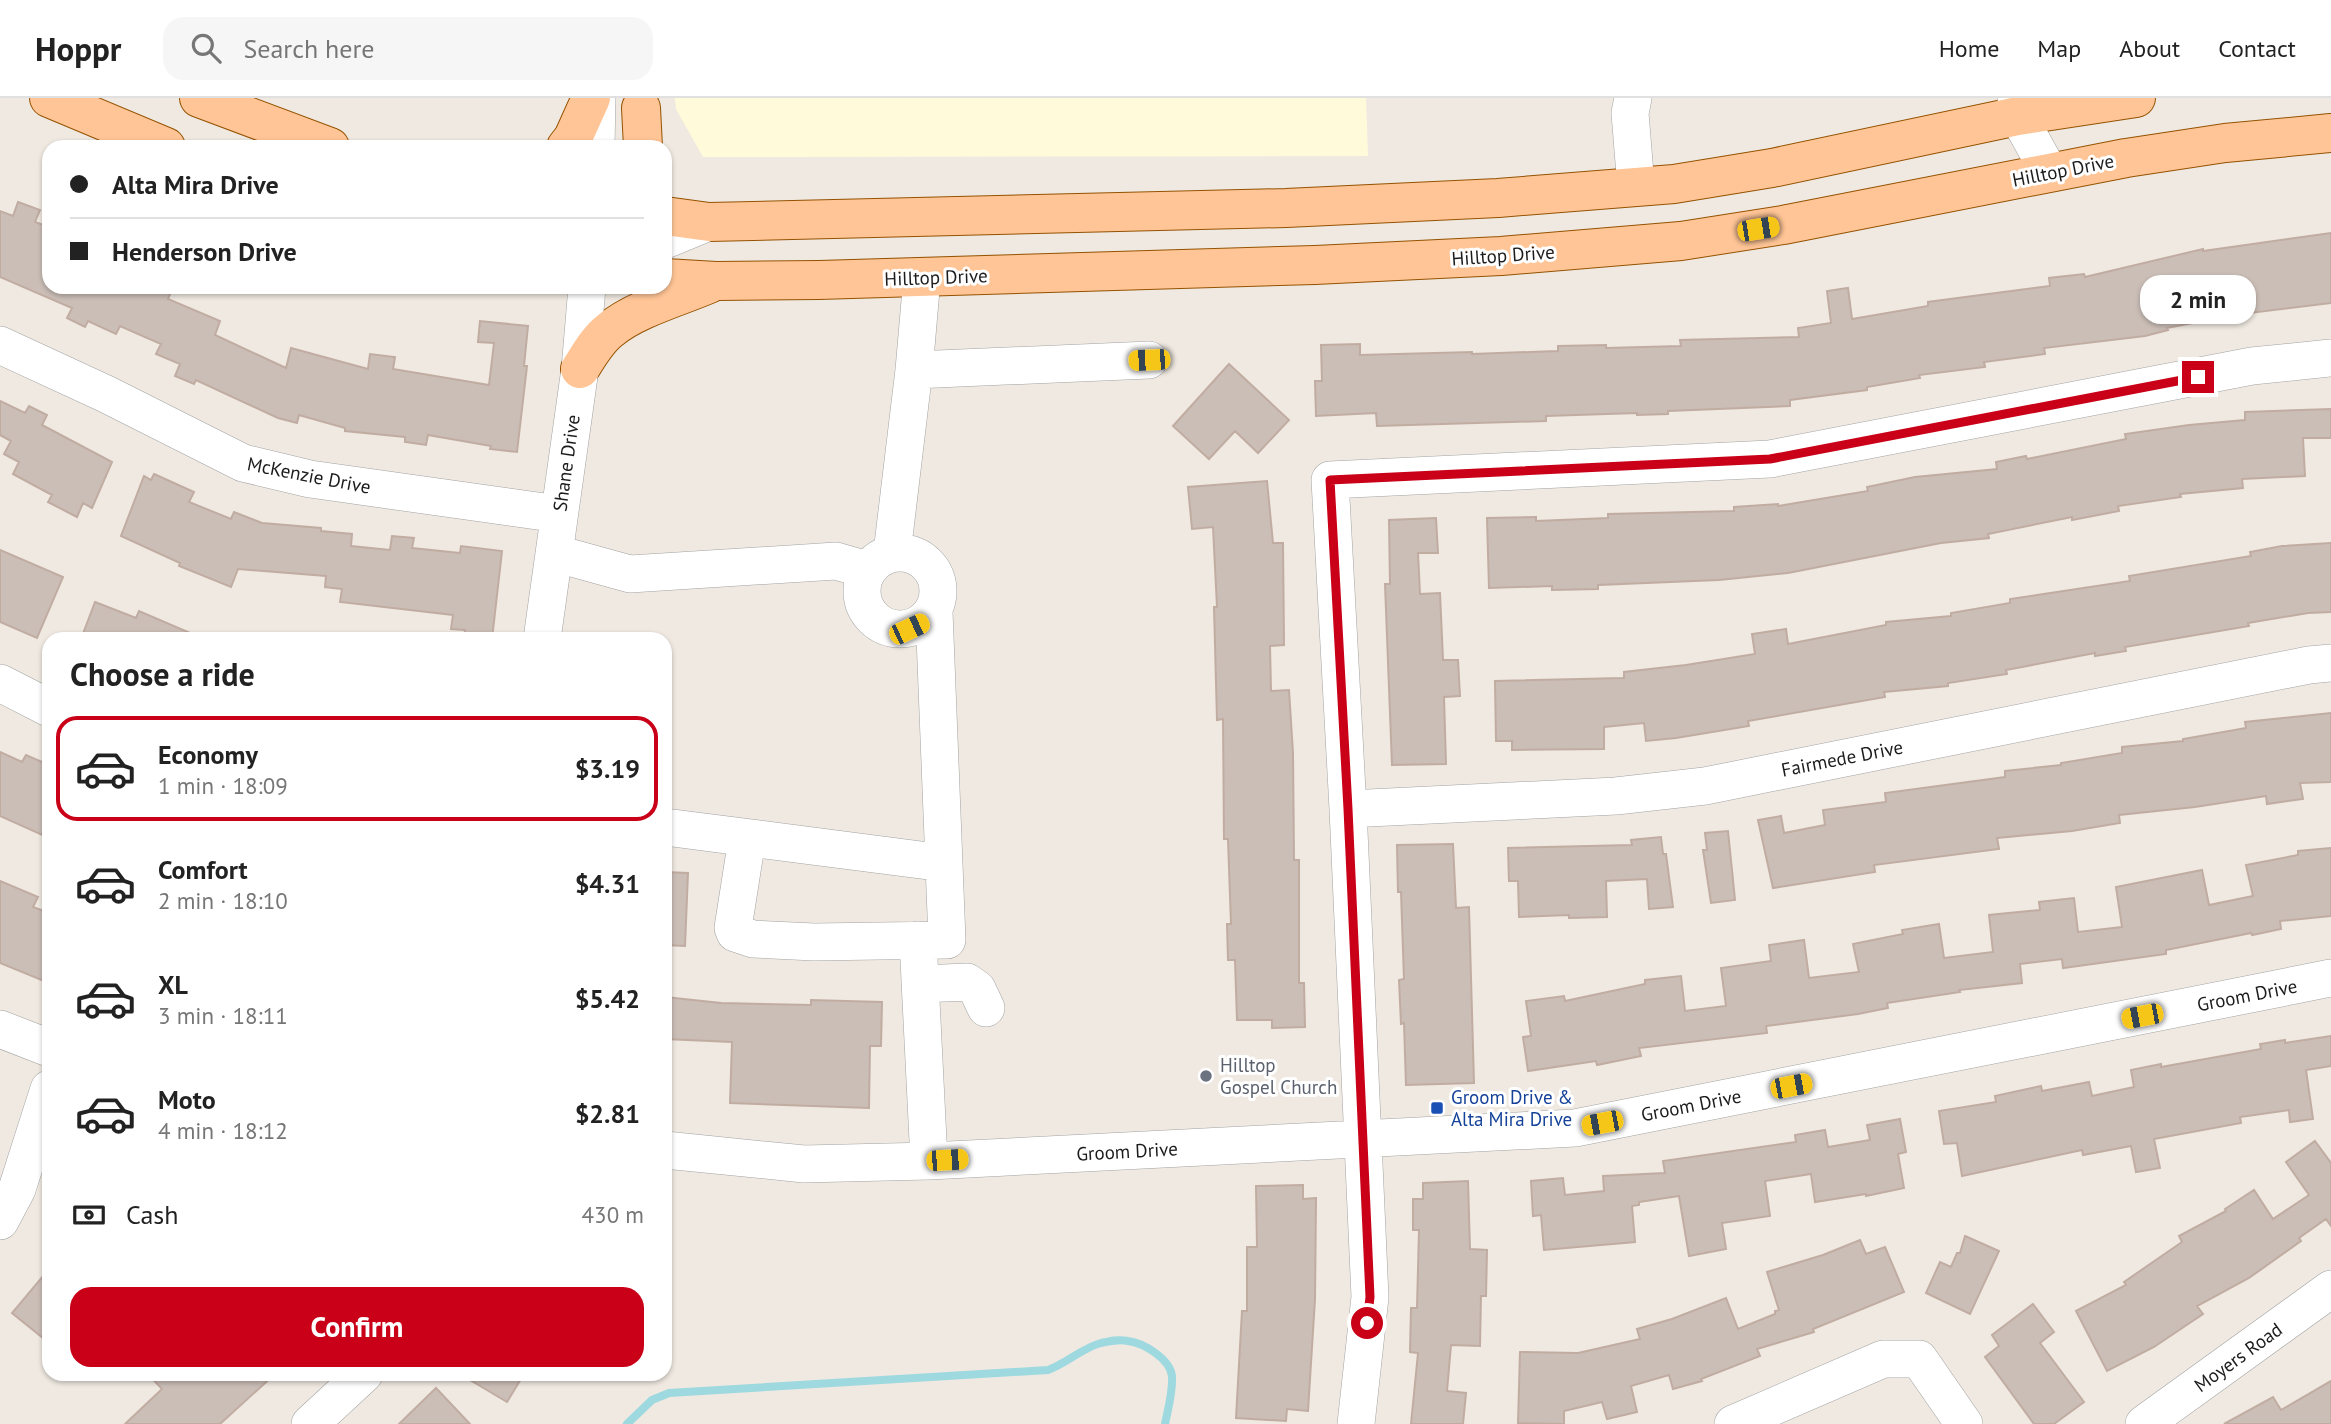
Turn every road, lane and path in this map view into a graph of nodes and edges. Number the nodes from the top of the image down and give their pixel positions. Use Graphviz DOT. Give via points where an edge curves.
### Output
graph roads {
  1 [pos="49,98"];
  2 [pos="198,98"];
  3 [pos="591,98"];
  4 [pos="597,98"];
  5 [pos="1633,98"];
  6 [pos="2136,98"];
  7 [pos="641,103"];
  8 [pos="2059,103"];
  9 [pos="2017,107"];
  10 [pos="2328,133"];
  11 [pos="149,140"];
  12 [pos="311,140"];
  13 [pos="571,140"];
  14 [pos="596,140"];
  15 [pos="633,140"];
  16 [pos="643,140"];
  17 [pos="2049,172"];
  18 [pos="1636,187"];
  19 [pos="672,195"];
  20 [pos="672,217"];
  21 [pos="709,222"];
  22 [pos="672,237"];
  23 [pos="672,278"];
  24 [pos="922,278"];
  25 [pos="716,281"];
  26 [pos="586,294"];
  27 [pos="0,345"];
  28 [pos="2331,358"];
  29 [pos="1149,360"];
  30 [pos="580,369"];
  31 [pos="914,370"];
  32 [pos="559,514"];
  33 [pos="554,554"];
  34 [pos="879,562"];
  35 [pos="934,611"];
  36 [pos="543,632"];
  37 [pos="2331,663"];
  38 [pos="0,683"];
  39 [pos="42,705"];
  40 [pos="1348,809"];
  41 [pos="672,828"];
  42 [pos="747,839"];
  43 [pos="944,863"];
  44 [pos="919,964"];
  45 [pos="2331,978"];
  46 [pos="986,1008"];
  47 [pos="0,1029"];
  48 [pos="42,1045"];
  49 [pos="42,1111"];
  50 [pos="1363,1140"];
  51 [pos="672,1151"];
  52 [pos="929,1161"];
  53 [pos="0,1221"];
  54 [pos="2331,1289"];
  55 [pos="357,1381"];
  56 [pos="310,1424"];
  57 [pos="1356,1424"];
  58 [pos="1733,1424"];
  59 [pos="1964,1424"];
  60 [pos="2144,1424"];
  1 -- 11 [label="main road"];
  2 -- 12 [label="main road"];
  3 -- 13 [label="main road"];
  4 -- 14 [label="street"];
  5 -- 18 [label="street" via="1630,113"];
  6 -- 8 [label="main road"];
  7 -- 15 [label="street"];
  7 -- 16 [label="main road"];
  8 -- 9 [label="main road"];
  8 -- 17 [label="street"];
  9 -- 17 [label="street"];
  9 -- 18 [label="main road" via="1772,168"];
  10 -- 17 [label="main road, Hilltop Drive" via="2225,143"];
  17 -- 24 [label="main road, Hilltop Drive" via="1681,241 1501,256"];
  18 -- 21 [label="main road" via="1286,208"];
  19 -- 21 [label="main road"];
  20 -- 21 [label="main road"];
  21 -- 22 [label="street"];
  23 -- 25 [label="main road, Hilltop Drive"];
  24 -- 25 [label="main road, Hilltop Drive"];
  24 -- 31 [label="street"];
  25 -- 30 [label="main road" via="612,328"];
  26 -- 30 [label="street, Shane Drive"];
  27 -- 32 [label="street, McKenzie Drive" via="243,463 310,479"];
  28 -- 40 [label="street" via="2252,366 1770,459 1330,480"];
  29 -- 31 [label="street"];
  30 -- 32 [label="street, Shane Drive"];
  31 -- 34 [label="street"];
  32 -- 33 [label="street, Shane Drive"];
  33 -- 34 [label="street" via="630,574"];
  33 -- 36 [label="street, Shane Drive"];
  34 -- 35 [label="street" via="907,553 921,558 938,582"];
  34 -- 35 [label="street" via="862,584 863,600 880,624 909,629"];
  35 -- 43 [label="street"];
  37 -- 40 [label="street, Fairmede Drive" via="1705,786 1616,796"];
  38 -- 39 [label="street"];
  40 -- 50 [label="street"];
  41 -- 42 [label="street"];
  42 -- 43 [label="street"];
  42 -- 44 [label="street" via="735,933 753,939 814,942"];
  43 -- 44 [label="street" via="947,940"];
  44 -- 46 [label="street" via="967,982 977,989"];
  44 -- 52 [label="street"];
  45 -- 50 [label="street, Groom Drive" via="1575,1128"];
  47 -- 48 [label="street"];
  49 -- 53 [label="street" via="17,1189"];
  50 -- 52 [label="street, Groom Drive"];
  50 -- 57 [label="street" via="1370,1297"];
  51 -- 52 [label="street, Groom Drive" via="804,1164"];
  54 -- 60 [label="street, Moyers Road"];
  55 -- 56 [label="street"];
  58 -- 59 [label="street" via="1883,1359 1919,1359"];
}
